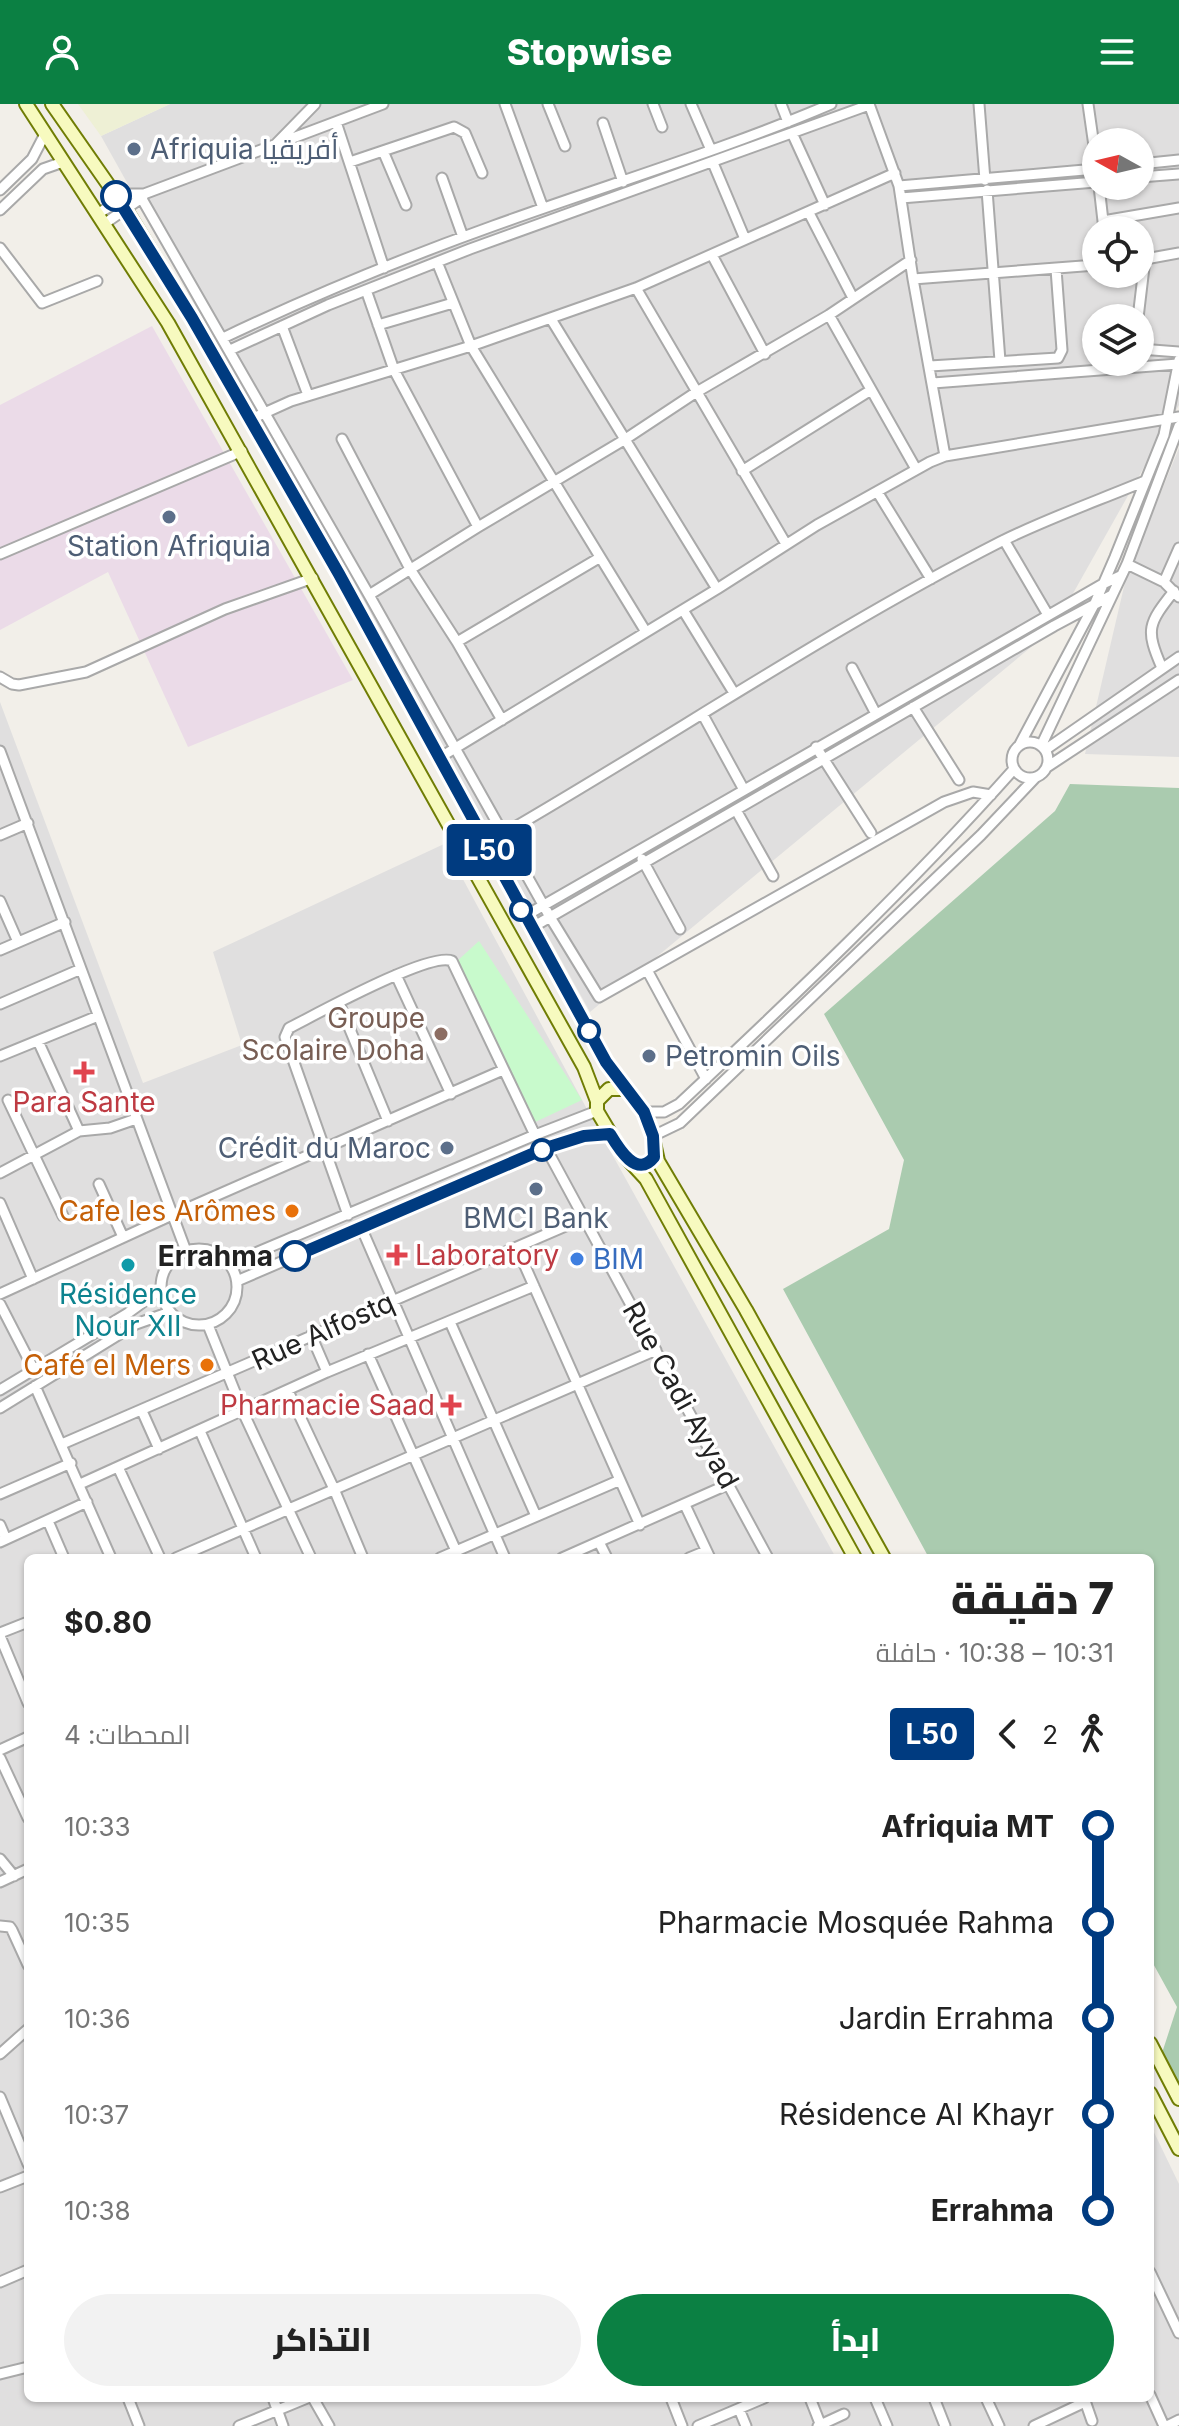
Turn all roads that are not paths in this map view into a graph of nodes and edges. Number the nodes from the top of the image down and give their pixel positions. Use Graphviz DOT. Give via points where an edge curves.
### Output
graph roads {
  1 [pos="26,104"];
  2 [pos="52,104"];
  3 [pos="315,104"];
  4 [pos="383,104"];
  5 [pos="548,104"];
  6 [pos="653,104"];
  7 [pos="691,104"];
  8 [pos="781,104"];
  9 [pos="831,104"];
  10 [pos="869,104"];
  11 [pos="979,104"];
  12 [pos="1088,104"];
  13 [pos="508,105"];
  14 [pos="336,122"];
  15 [pos="788,122"];
  16 [pos="603,123"];
  17 [pos="662,127"];
  18 [pos="1091,128"];
  19 [pos="792,133"];
  20 [pos="45,134"];
  21 [pos="565,146"];
  22 [pos="272,148"];
  23 [pos="711,150"];
  24 [pos="383,151"];
  25 [pos="1179,160"];
  26 [pos="30,161"];
  27 [pos="63,162"];
  28 [pos="350,162"];
  29 [pos="713,163"];
  30 [pos="1154,163"];
  31 [pos="1082,171"];
  32 [pos="40,173"];
  33 [pos="482,173"];
  34 [pos="895,173"];
  35 [pos="1179,174"];
  36 [pos="1154,176"];
  37 [pos="442,178"];
  38 [pos="623,182"];
  39 [pos="1082,184"];
  40 [pos="986,185"];
  41 [pos="899,186"];
  42 [pos="0,190"];
  43 [pos="143,197"];
  44 [pos="901,198"];
  45 [pos="406,205"];
  46 [pos="825,205"];
  47 [pos="122,206"];
  48 [pos="543,208"];
  49 [pos="1179,208"];
  50 [pos="0,210"];
  51 [pos="809,213"];
  52 [pos="1143,216"];
  53 [pos="101,219"];
  54 [pos="463,237"];
  55 [pos="745,239"];
  56 [pos="0,248"];
  57 [pos="1179,253"];
  58 [pos="712,255"];
  59 [pos="1154,258"];
  60 [pos="911,260"];
  61 [pos="437,262"];
  62 [pos="1082,266"];
  63 [pos="384,268"];
  64 [pos="1056,269"];
  65 [pos="994,274"];
  66 [pos="913,279"];
  67 [pos="97,281"];
  68 [pos="636,288"];
  69 [pos="366,290"];
  70 [pos="853,298"];
  71 [pos="453,303"];
  72 [pos="829,315"];
  73 [pos="551,319"];
  74 [pos="378,325"];
  75 [pos="282,326"];
  76 [pos="223,338"];
  77 [pos="471,346"];
  78 [pos="230,350"];
  79 [pos="1154,350"];
  80 [pos="1179,352"];
  81 [pos="765,354"];
  82 [pos="1000,361"];
  83 [pos="1179,362"];
  84 [pos="930,366"];
  85 [pos="394,370"];
  86 [pos="933,383"];
  87 [pos="871,390"];
  88 [pos="695,393"];
  89 [pos="308,395"];
  90 [pos="264,412"];
  91 [pos="1179,417"];
  92 [pos="249,420"];
  93 [pos="1167,420"];
  94 [pos="1179,426"];
  95 [pos="342,439"];
  96 [pos="624,440"];
  97 [pos="242,451"];
  98 [pos="945,456"];
  99 [pos="916,469"];
  100 [pos="742,471"];
  101 [pos="1145,481"];
  102 [pos="553,483"];
  103 [pos="878,493"];
  104 [pos="478,527"];
  105 [pos="1004,540"];
  106 [pos="786,544"];
  107 [pos="1179,548"];
  108 [pos="0,554"];
  109 [pos="599,558"];
  110 [pos="1127,564"];
  111 [pos="410,569"];
  112 [pos="1120,576"];
  113 [pos="313,578"];
  114 [pos="931,579"];
  115 [pos="1164,582"];
  116 [pos="1103,584"];
  117 [pos="717,589"];
  118 [pos="1177,594"];
  119 [pos="369,595"];
  120 [pos="1112,595"];
  121 [pos="1095,603"];
  122 [pos="683,610"];
  123 [pos="1048,615"];
  124 [pos="646,632"];
  125 [pos="457,642"];
  126 [pos="1179,657"];
  127 [pos="852,668"];
  128 [pos="1162,668"];
  129 [pos="0,677"];
  130 [pos="1179,680"];
  131 [pos="734,693"];
  132 [pos="913,707"];
  133 [pos="876,714"];
  134 [pos="703,715"];
  135 [pos="502,720"];
  136 [pos="1019,746"];
  137 [pos="816,747"];
  138 [pos="455,748"];
  139 [pos="1043,748"];
  140 [pos="0,751"];
  141 [pos="439,758"];
  142 [pos="823,760"];
  143 [pos="1047,767"];
  144 [pos="1014,769"];
  145 [pos="1035,778"];
  146 [pos="959,780"];
  147 [pos="744,790"];
  148 [pos="991,795"];
  149 [pos="736,810"];
  150 [pos="28,823"];
  151 [pos="871,833"];
  152 [pos="503,834"];
  153 [pos="0,835"];
  154 [pos="639,852"];
  155 [pos="645,863"];
  156 [pos="773,876"];
  157 [pos="0,901"];
  158 [pos="544,906"];
  159 [pos="550,917"];
  160 [pos="65,922"];
  161 [pos="528,922"];
  162 [pos="680,929"];
  163 [pos="18,942"];
  164 [pos="0,950"];
  165 [pos="81,969"];
  166 [pos="647,970"];
  167 [pos="396,975"];
  168 [pos="339,1003"];
  169 [pos="0,1004"];
  170 [pos="98,1016"];
  171 [pos="38,1041"];
  172 [pos="0,1056"];
  173 [pos="503,1070"];
  174 [pos="706,1079"];
  175 [pos="625,1089"];
  176 [pos="451,1094"];
  177 [pos="8,1100"];
  178 [pos="597,1106"];
  179 [pos="644,1112"];
  180 [pos="136,1119"];
  181 [pos="388,1121"];
  182 [pos="79,1131"];
  183 [pos="610,1134"];
  184 [pos="535,1135"];
  185 [pos="653,1136"];
  186 [pos="324,1148"];
  187 [pos="546,1148"];
  188 [pos="655,1152"];
  189 [pos="33,1156"];
  190 [pos="632,1162"];
  191 [pos="0,1173"];
  192 [pos="99,1184"];
  193 [pos="0,1203"];
  194 [pos="172,1215"];
  195 [pos="348,1215"];
  196 [pos="63,1216"];
  197 [pos="584,1218"];
  198 [pos="361,1227"];
  199 [pos="123,1237"];
  200 [pos="517,1248"];
  201 [pos="186,1251"];
  202 [pos="228,1261"];
  203 [pos="33,1279"];
  204 [pos="237,1281"];
  205 [pos="534,1286"];
  206 [pos="161,1289"];
  207 [pos="0,1294"];
  208 [pos="393,1300"];
  209 [pos="0,1304"];
  210 [pos="170,1312"];
  211 [pos="450,1322"];
  212 [pos="12,1323"];
  213 [pos="208,1325"];
  214 [pos="0,1328"];
  215 [pos="311,1335"];
  216 [pos="409,1338"];
  217 [pos="656,1350"];
  218 [pos="368,1354"];
  219 [pos="34,1370"];
  220 [pos="327,1372"];
  221 [pos="228,1373"];
  222 [pos="576,1384"];
  223 [pos="35,1386"];
  224 [pos="0,1390"];
  225 [pos="288,1391"];
  226 [pos="0,1408"];
  227 [pos="142,1411"];
  228 [pos="243,1412"];
  229 [pos="495,1419"];
  230 [pos="200,1431"];
  231 [pos="454,1437"];
  232 [pos="62,1444"];
  233 [pos="159,1449"];
  234 [pos="413,1455"];
  235 [pos="71,1463"];
  236 [pos="118,1467"];
  237 [pos="618,1481"];
  238 [pos="80,1484"];
  239 [pos="729,1484"];
  240 [pos="334,1489"];
  241 [pos="0,1494"];
  242 [pos="87,1502"];
  243 [pos="685,1505"];
  244 [pos="288,1509"];
  245 [pos="536,1516"];
  246 [pos="48,1521"];
  247 [pos="0,1525"];
  248 [pos="640,1525"];
  249 [pos="243,1529"];
  250 [pos="495,1534"];
  251 [pos="3,1541"];
  252 [pos="599,1542"];
  253 [pos="456,1551"];
  254 [pos="62,1554"];
  255 [pos="109,1554"];
  256 [pos="158,1554"];
  257 [pos="185,1554"];
  258 [pos="254,1554"];
  259 [pos="309,1554"];
  260 [pos="361,1554"];
  261 [pos="449,1554"];
  262 [pos="503,1554"];
  263 [pos="571,1554"];
  264 [pos="605,1554"];
  265 [pos="708,1554"];
  266 [pos="766,1554"];
  267 [pos="853,1554"];
  268 [pos="882,1554"];
  269 [pos="24,1624"];
  270 [pos="0,1635"];
  271 [pos="24,1693"];
  272 [pos="24,1739"];
  273 [pos="0,1750"];
  274 [pos="0,1758"];
  275 [pos="23,1794"];
  276 [pos="0,1859"];
  277 [pos="24,1871"];
  278 [pos="14,1876"];
  279 [pos="0,1882"];
  280 [pos="0,1926"];
  281 [pos="24,1956"];
  282 [pos="24,2033"];
  283 [pos="1154,2051"];
  284 [pos="0,2054"];
  285 [pos="0,2097"];
  286 [pos="1179,2099"];
  287 [pos="1154,2101"];
  288 [pos="1179,2149"];
  289 [pos="24,2154"];
  290 [pos="24,2178"];
  291 [pos="0,2187"];
  292 [pos="24,2272"];
  293 [pos="1154,2280"];
  294 [pos="0,2282"];
  295 [pos="1179,2333"];
  296 [pos="24,2368"];
  297 [pos="0,2374"];
  298 [pos="130,2402"];
  299 [pos="274,2402"];
  300 [pos="297,2402"];
  301 [pos="315,2402"];
  302 [pos="673,2402"];
  303 [pos="755,2402"];
  304 [pos="811,2402"];
  305 [pos="877,2402"];
  306 [pos="935,2402"];
  307 [pos="989,2402"];
  308 [pos="1080,2402"];
  309 [pos="1085,2402"];
  310 [pos="1153,2402"];
  311 [pos="739,2409"];
  312 [pos="277,2410"];
  313 [pos="844,2414"];
  314 [pos="1179,2420"];
  315 [pos="1092,2421"];
  316 [pos="941,2425"];
  317 [pos="139,2426"];
  318 [pos="239,2426"];
  319 [pos="283,2426"];
  320 [pos="329,2426"];
  321 [pos="682,2426"];
  322 [pos="698,2426"];
  323 [pos="746,2426"];
  324 [pos="820,2426"];
  325 [pos="887,2426"];
  326 [pos="999,2426"];
  327 [pos="1034,2426"];
  328 [pos="1165,2426"];
  1 -- 20 [label="main road"];
  2 -- 47 [label="main road"];
  3 -- 22 [label="street"];
  4 -- 14 [label="street"];
  5 -- 21 [label="street"];
  6 -- 17 [label="street"];
  7 -- 23 [label="street"];
  8 -- 15 [label="street"];
  9 -- 15 [label="street"];
  10 -- 19 [label="street"];
  10 -- 34 [label="street"];
  11 -- 40 [label="street"];
  12 -- 18 [label="street"];
  13 -- 48 [label="street"];
  14 -- 22 [label="street"];
  14 -- 28 [label="street"];
  15 -- 23 [label="street"];
  16 -- 38 [label="street"];
  19 -- 29 [label="street"];
  19 -- 46 [label="street"];
  20 -- 26 [label="street"];
  20 -- 27 [label="main road"];
  22 -- 43 [label="street"];
  23 -- 38 [label="street"];
  24 -- 28 [label="street"];
  24 -- 33 [label="street" via="454,127 465,133"];
  24 -- 45 [label="street"];
  25 -- 30 [label="street"];
  26 -- 32 [label="street"];
  26 -- 42 [label="street"];
  27 -- 32 [label="street"];
  27 -- 53 [label="main road"];
  28 -- 63 [label="street"];
  29 -- 55 [label="street"];
  29 -- 61 [label="street"];
  31 -- 40 [label="street"];
  32 -- 50 [label="street"];
  34 -- 41 [label="street"];
  34 -- 46 [label="street"];
  35 -- 36 [label="street"];
  37 -- 54 [label="street"];
  38 -- 48 [label="street"];
  39 -- 40 [label="street"];
  40 -- 41 [label="street"];
  40 -- 44 [label="street"];
  40 -- 65 [label="street"];
  41 -- 44 [label="street"];
  43 -- 47 [label="street"];
  43 -- 76 [label="street"];
  44 -- 60 [label="street"];
  46 -- 51 [label="street"];
  47 -- 53 [label="street"];
  47 -- 92 [label="main road"];
  48 -- 54 [label="street"];
  49 -- 52 [label="street"];
  51 -- 55 [label="street"];
  51 -- 70 [label="street"];
  53 -- 97 [label="main road"];
  54 -- 63 [label="street"];
  55 -- 58 [label="street"];
  56 -- 67 [label="street" via="42,303"];
  57 -- 59 [label="street"];
  58 -- 68 [label="street"];
  58 -- 81 [label="street"];
  60 -- 66 [label="street"];
  60 -- 70 [label="street"];
  61 -- 69 [label="street"];
  61 -- 71 [label="street"];
  62 -- 64 [label="street"];
  63 -- 76 [label="street"];
  64 -- 65 [label="street"];
  64 -- 82 [label="street" via="1061,355"];
  65 -- 66 [label="street"];
  65 -- 82 [label="street"];
  66 -- 84 [label="street"];
  68 -- 73 [label="street"];
  68 -- 88 [label="street"];
  69 -- 74 [label="street"];
  69 -- 75 [label="street"];
  70 -- 72 [label="street"];
  71 -- 74 [label="street"];
  71 -- 77 [label="street"];
  72 -- 81 [label="street"];
  72 -- 87 [label="street"];
  73 -- 77 [label="street"];
  73 -- 96 [label="street"];
  74 -- 85 [label="street"];
  75 -- 78 [label="street"];
  75 -- 89 [label="street"];
  76 -- 78 [label="street"];
  77 -- 85 [label="street"];
  77 -- 102 [label="street"];
  78 -- 90 [label="street"];
  79 -- 80 [label="street"];
  81 -- 88 [label="street"];
  82 -- 84 [label="street"];
  83 -- 86 [label="street"];
  83 -- 93 [label="street"];
  84 -- 86 [label="street"];
  85 -- 89 [label="street"];
  85 -- 104 [label="street"];
  86 -- 98 [label="street"];
  87 -- 99 [label="street"];
  87 -- 100 [label="street"];
  88 -- 96 [label="street"];
  88 -- 100 [label="street"];
  89 -- 90 [label="street"];
  90 -- 92 [label="street"];
  90 -- 119 [label="street"];
  91 -- 93 [label="street"];
  92 -- 141 [label="main road"];
  93 -- 98 [label="street"];
  93 -- 101 [label="street"];
  94 -- 110 [label="street"];
  95 -- 111 [label="street"];
  96 -- 102 [label="street"];
  96 -- 117 [label="street"];
  97 -- 108 [label="street"];
  97 -- 113 [label="main road"];
  98 -- 99 [label="street"];
  99 -- 103 [label="street"];
  100 -- 106 [label="street"];
  101 -- 105 [label="street"];
  101 -- 116 [label="street"];
  102 -- 104 [label="street"];
  102 -- 109 [label="street"];
  103 -- 106 [label="street"];
  103 -- 114 [label="street"];
  104 -- 111 [label="street"];
  105 -- 114 [label="street"];
  105 -- 123 [label="street"];
  106 -- 117 [label="street"];
  107 -- 115 [label="street"];
  109 -- 124 [label="street"];
  109 -- 125 [label="street"];
  110 -- 112 [label="street"];
  110 -- 115 [label="street"];
  111 -- 119 [label="street"];
  111 -- 125 [label="street"];
  112 -- 116 [label="street"];
  112 -- 120 [label="street"];
  113 -- 129 [label="street" via="225,609 86,672 19,685"];
  113 -- 178 [label="main road" via="584,1067"];
  114 -- 131 [label="street"];
  115 -- 118 [label="street"];
  116 -- 121 [label="street"];
  116 -- 123 [label="street"];
  117 -- 122 [label="street"];
  118 -- 128 [label="street" via="1156,613 1150,628"];
  119 -- 138 [label="street"];
  120 -- 121 [label="street"];
  120 -- 139 [label="street"];
  121 -- 132 [label="street"];
  121 -- 136 [label="street"];
  122 -- 124 [label="street"];
  122 -- 131 [label="street"];
  123 -- 133 [label="street"];
  124 -- 135 [label="street"];
  125 -- 135 [label="street"];
  126 -- 128 [label="street"];
  127 -- 133 [label="street"];
  128 -- 139 [label="street"];
  130 -- 143 [label="street"];
  131 -- 134 [label="street"];
  132 -- 142 [label="street"];
  132 -- 146 [label="street"];
  133 -- 137 [label="street"];
  134 -- 147 [label="street"];
  134 -- 152 [label="street"];
  135 -- 138 [label="street"];
  136 -- 139 [label="street" via="1030,742"];
  136 -- 144 [label="street" via="1012,757"];
  137 -- 142 [label="street"];
  137 -- 147 [label="street"];
  138 -- 141 [label="street"];
  138 -- 152 [label="street"];
  139 -- 143 [label="street"];
  140 -- 150 [label="street"];
  141 -- 161 [label="main road"];
  142 -- 149 [label="street"];
  142 -- 151 [label="street"];
  143 -- 145 [label="street"];
  144 -- 145 [label="street"];
  144 -- 148 [label="street"];
  145 -- 185 [label="street" via="680,1123"];
  147 -- 154 [label="street"];
  148 -- 166 [label="street" via="973,792 944,802"];
  148 -- 174 [label="street"];
  149 -- 155 [label="street"];
  149 -- 156 [label="street"];
  150 -- 153 [label="street"];
  150 -- 160 [label="street"];
  152 -- 158 [label="street"];
  154 -- 155 [label="street"];
  154 -- 158 [label="street"];
  155 -- 159 [label="street"];
  155 -- 162 [label="street"];
  157 -- 163 [label="street"];
  158 -- 159 [label="street"];
  158 -- 161 [label="street"];
  159 -- 161 [label="street"];
  159 -- 166 [label="street" via="599,997"];
  160 -- 163 [label="street"];
  160 -- 165 [label="street"];
  161 -- 175 [label="main road"];
  163 -- 164 [label="street"];
  165 -- 169 [label="street"];
  165 -- 170 [label="street"];
  166 -- 174 [label="street"];
  167 -- 168 [label="street"];
  167 -- 173 [label="street" via="442,959 452,961"];
  167 -- 176 [label="street"];
  168 -- 181 [label="street"];
  168 -- 186 [label="street" via="289,1028 285,1037"];
  170 -- 171 [label="street"];
  170 -- 180 [label="street"];
  171 -- 172 [label="street"];
  171 -- 182 [label="street"];
  173 -- 176 [label="street"];
  173 -- 184 [label="street"];
  174 -- 179 [label="street" via="675,1107"];
  175 -- 178 [label="main road" via="607,1091"];
  175 -- 179 [label="main road"];
  176 -- 181 [label="street"];
  177 -- 189 [label="street"];
  178 -- 183 [label="main road"];
  178 -- 184 [label="street"];
  179 -- 185 [label="main road"];
  180 -- 182 [label="street"];
  180 -- 194 [label="street"];
  181 -- 186 [label="street"];
  182 -- 189 [label="street"];
  183 -- 187 [label="street"];
  183 -- 190 [label="main road"];
  184 -- 195 [label="street"];
  185 -- 188 [label="main road"];
  186 -- 194 [label="street"];
  186 -- 195 [label="street"];
  187 -- 197 [label="street, Rue Cadi Ayyad"];
  187 -- 198 [label="street"];
  188 -- 190 [label="main road" via="646,1164"];
  188 -- 268 [label="main road"];
  189 -- 191 [label="street"];
  189 -- 196 [label="street"];
  190 -- 267 [label="main road"];
  192 -- 199 [label="street"];
  193 -- 203 [label="street"];
  194 -- 199 [label="street"];
  194 -- 201 [label="street"];
  195 -- 202 [label="street"];
  197 -- 200 [label="street, Rue Alfostq"];
  197 -- 217 [label="street, Rue Cadi Ayyad"];
  198 -- 204 [label="street"];
  198 -- 208 [label="street"];
  199 -- 203 [label="street"];
  200 -- 205 [label="street"];
  200 -- 208 [label="street, Rue Alfostq"];
  201 -- 202 [label="street" via="209,1250"];
  201 -- 206 [label="street" via="167,1265"];
  202 -- 204 [label="street"];
  203 -- 207 [label="street"];
  204 -- 213 [label="street" via="232,1307"];
  205 -- 211 [label="street"];
  205 -- 222 [label="street"];
  206 -- 210 [label="street"];
  206 -- 219 [label="street"];
  208 -- 215 [label="street, Rue Alfostq"];
  208 -- 216 [label="street"];
  209 -- 212 [label="street"];
  210 -- 213 [label="street" via="187,1324"];
  210 -- 223 [label="street" via="136,1324"];
  211 -- 216 [label="street"];
  211 -- 229 [label="street"];
  212 -- 214 [label="street"];
  212 -- 219 [label="street"];
  213 -- 221 [label="street"];
  215 -- 220 [label="street"];
  215 -- 221 [label="street, Rue Alfostq"];
  216 -- 218 [label="street"];
  216 -- 231 [label="street"];
  217 -- 222 [label="street"];
  217 -- 239 [label="street, Rue Cadi Ayyad"];
  218 -- 220 [label="street"];
  218 -- 234 [label="street"];
  219 -- 224 [label="street"];
  220 -- 225 [label="street"];
  221 -- 227 [label="street, Rue Alfostq"];
  221 -- 228 [label="street"];
  222 -- 229 [label="street"];
  222 -- 237 [label="street"];
  223 -- 226 [label="street"];
  223 -- 232 [label="street"];
  225 -- 228 [label="street"];
  225 -- 240 [label="street"];
  227 -- 232 [label="street, Rue Alfostq"];
  227 -- 233 [label="street"];
  228 -- 230 [label="street"];
  228 -- 244 [label="street"];
  229 -- 231 [label="street"];
  229 -- 245 [label="street"];
  230 -- 233 [label="street"];
  230 -- 249 [label="street"];
  231 -- 234 [label="street"];
  231 -- 250 [label="street"];
  232 -- 235 [label="street"];
  233 -- 236 [label="street"];
  234 -- 240 [label="street"];
  234 -- 253 [label="street"];
  235 -- 238 [label="street"];
  235 -- 241 [label="street"];
  236 -- 238 [label="street"];
  236 -- 256 [label="street"];
  237 -- 245 [label="street"];
  237 -- 248 [label="street"];
  238 -- 242 [label="street"];
  239 -- 243 [label="street"];
  239 -- 266 [label="street, Rue Cadi Ayyad"];
  240 -- 244 [label="street"];
  240 -- 260 [label="street"];
  242 -- 246 [label="street"];
  242 -- 255 [label="street"];
  243 -- 248 [label="street"];
  243 -- 265 [label="street"];
  244 -- 249 [label="street"];
  244 -- 259 [label="street"];
  245 -- 250 [label="street"];
  246 -- 251 [label="street"];
  246 -- 254 [label="street"];
  247 -- 251 [label="street"];
  248 -- 252 [label="street"];
  249 -- 257 [label="street"];
  249 -- 258 [label="street"];
  250 -- 253 [label="street"];
  250 -- 262 [label="street"];
  252 -- 263 [label="street"];
  252 -- 264 [label="street"];
  253 -- 261 [label="street"];
  269 -- 270 [label="street"];
  270 -- 271 [label="street"];
  272 -- 273 [label="street"];
  274 -- 275 [label="street"];
  276 -- 278 [label="street"];
  277 -- 278 [label="street"];
  278 -- 279 [label="street"];
  280 -- 281 [label="street" via="12,1930"];
  282 -- 284 [label="street"];
  283 -- 286 [label="main road"];
  285 -- 289 [label="street"];
  287 -- 288 [label="main road"];
  290 -- 291 [label="street"];
  292 -- 294 [label="street"];
  293 -- 295 [label="street"];
  296 -- 297 [label="street"];
  298 -- 317 [label="street"];
  299 -- 312 [label="street"];
  300 -- 312 [label="street"];
  301 -- 320 [label="street"];
  302 -- 321 [label="street"];
  303 -- 311 [label="street"];
  304 -- 324 [label="street"];
  305 -- 325 [label="street"];
  306 -- 316 [label="street"];
  307 -- 326 [label="street"];
  308 -- 327 [label="street"];
  309 -- 315 [label="street"];
  310 -- 328 [label="street"];
  311 -- 322 [label="street"];
  311 -- 323 [label="street"];
  312 -- 318 [label="street"];
  312 -- 319 [label="street"];
  313 -- 324 [label="street"];
  314 -- 328 [label="street"];
}
